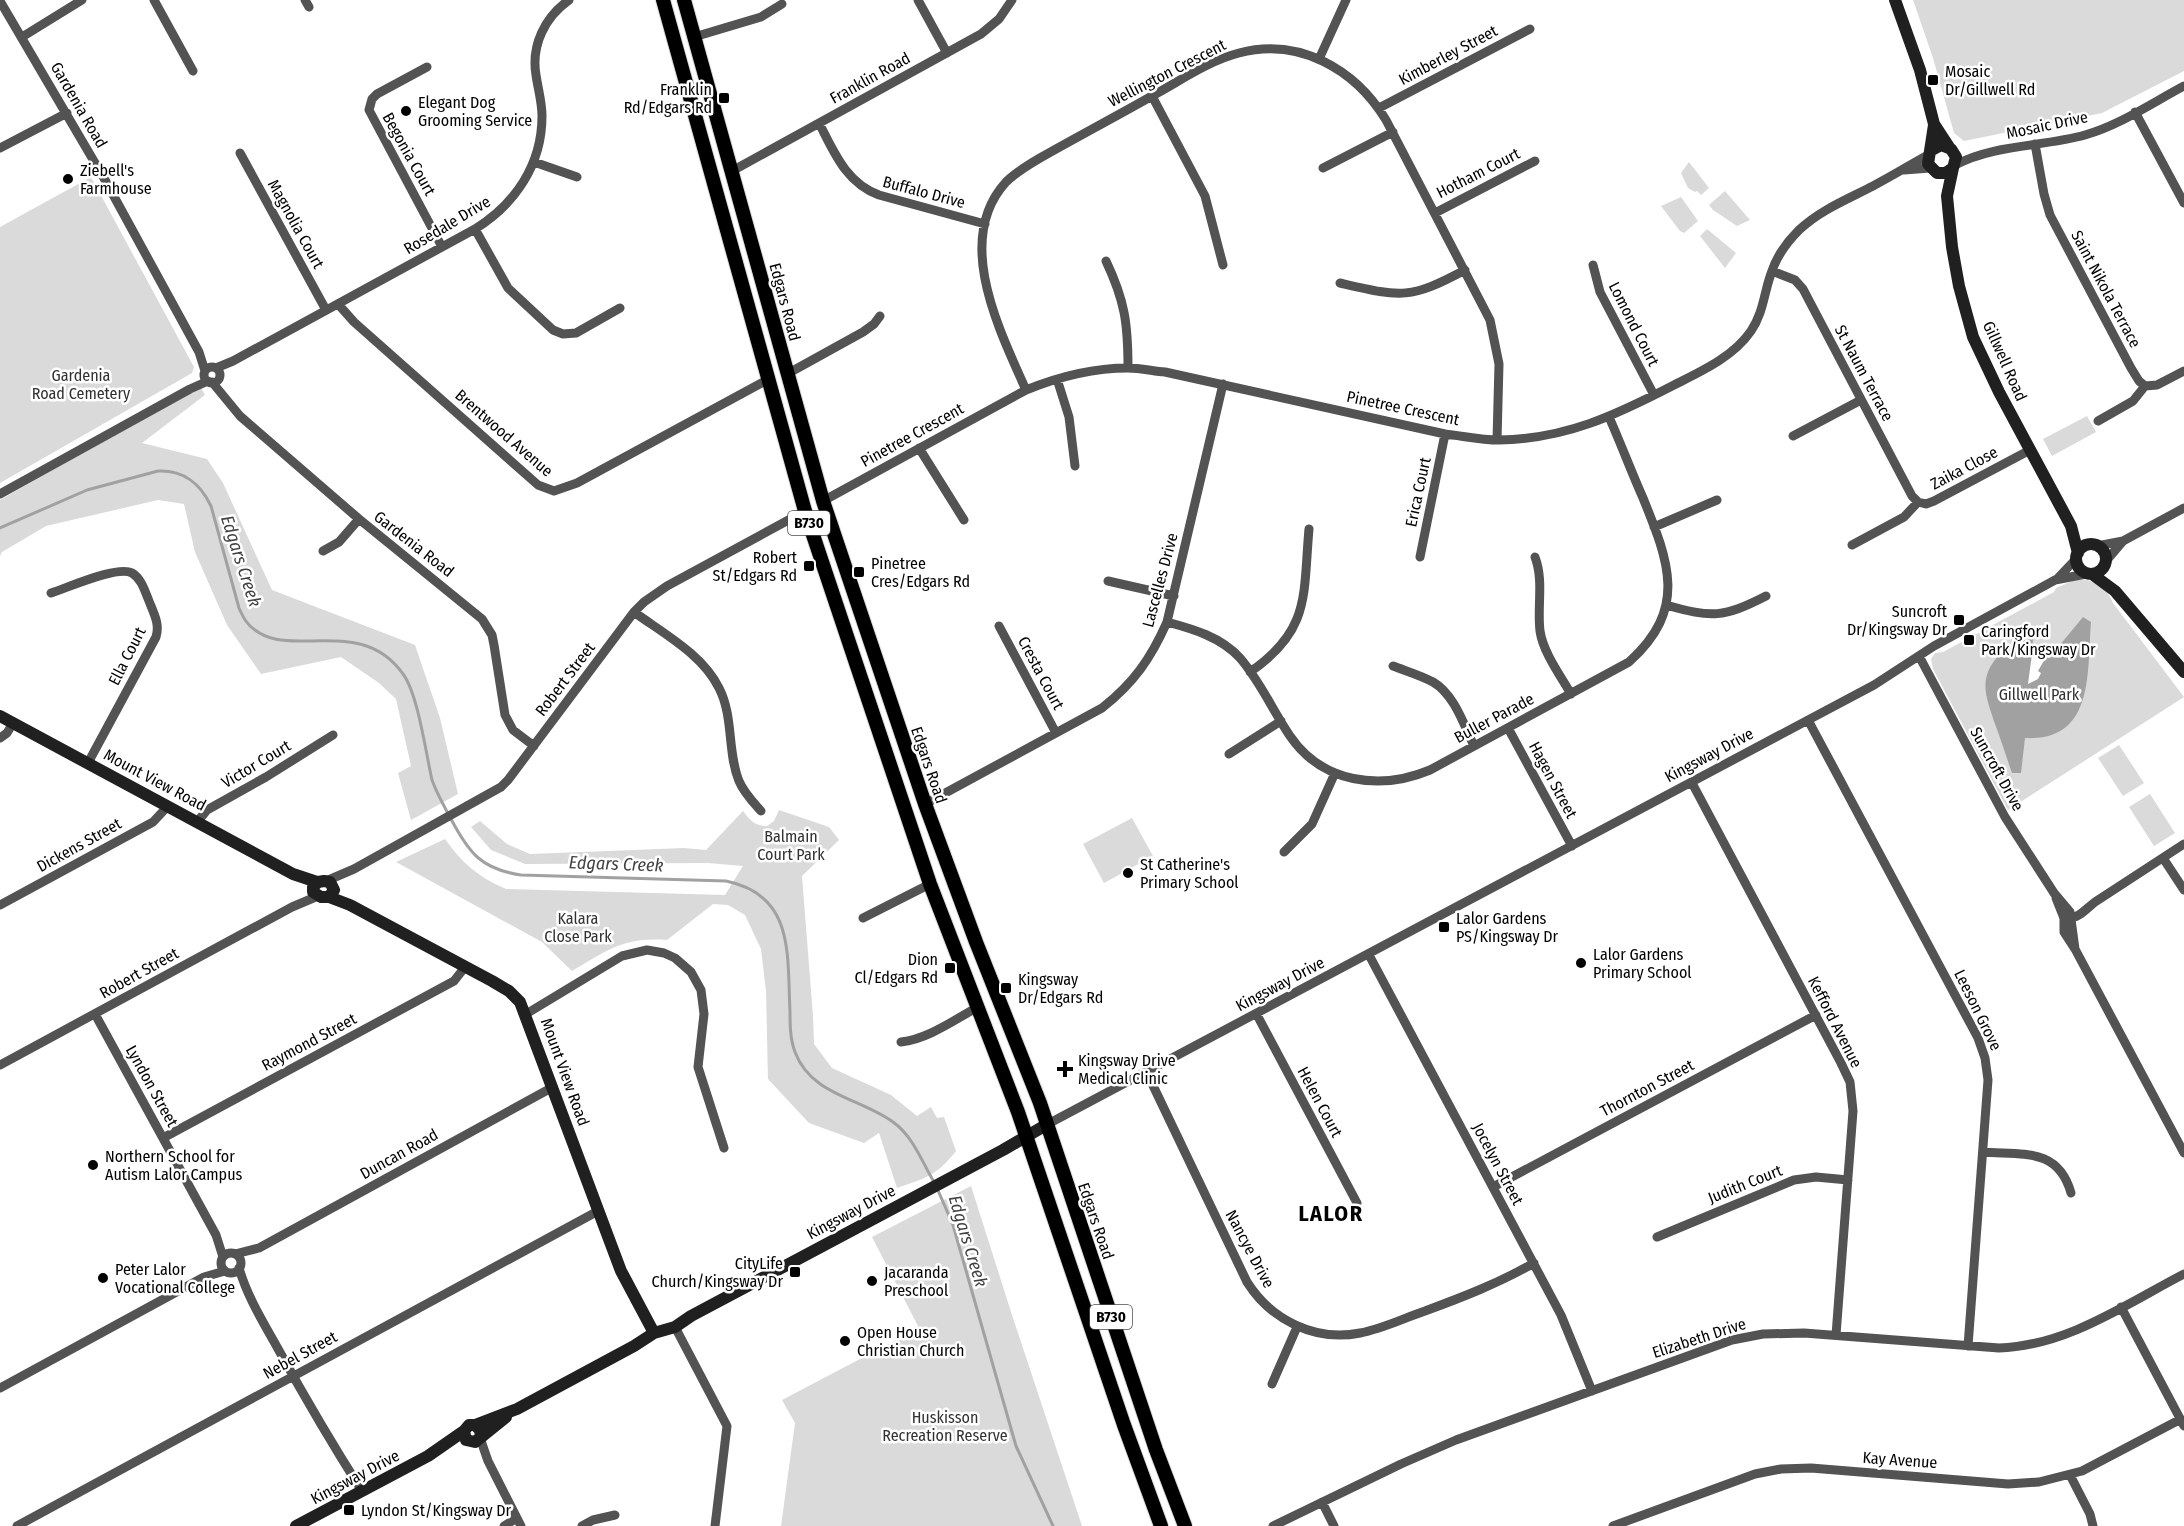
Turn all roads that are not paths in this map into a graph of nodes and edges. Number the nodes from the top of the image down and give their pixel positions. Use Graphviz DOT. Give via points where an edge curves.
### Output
graph roads {
  1 [pos="82,0"];
  2 [pos="154,0"];
  3 [pos="570,0"];
  4 [pos="663,0"];
  5 [pos="684,0"];
  6 [pos="918,0"];
  7 [pos="1012,0"];
  8 [pos="1346,0"];
  9 [pos="1894,0"];
  10 [pos="0,2"];
  11 [pos="782,4"];
  12 [pos="1530,29"];
  13 [pos="22,37"];
  14 [pos="694,37"];
  15 [pos="947,53"];
  16 [pos="1319,60"];
  17 [pos="427,67"];
  18 [pos="193,71"];
  19 [pos="2184,86"];
  20 [pos="1152,96"];
  21 [pos="1379,108"];
  22 [pos="66,112"];
  23 [pos="2136,112"];
  24 [pos="819,123"];
  25 [pos="1934,124"];
  26 [pos="1393,132"];
  27 [pos="2035,144"];
  28 [pos="0,148"];
  29 [pos="1951,149"];
  30 [pos="240,153"];
  31 [pos="1977,154"];
  32 [pos="1535,160"];
  33 [pos="1931,161"];
  34 [pos="534,162"];
  35 [pos="1954,166"];
  36 [pos="1323,168"];
  37 [pos="732,171"];
  38 [pos="577,177"];
  39 [pos="1947,196"];
  40 [pos="2184,203"];
  41 [pos="1435,213"];
  42 [pos="985,224"];
  43 [pos="475,230"];
  44 [pos="442,247"];
  45 [pos="1106,261"];
  46 [pos="1223,265"];
  47 [pos="1593,265"];
  48 [pos="1466,270"];
  49 [pos="1772,271"];
  50 [pos="760,274"];
  51 [pos="740,280"];
  52 [pos="1340,283"];
  53 [pos="338,304"];
  54 [pos="620,308"];
  55 [pos="326,310"];
  56 [pos="880,316"];
  57 [pos="1128,368"];
  58 [pos="2184,371"];
  59 [pos="212,374"];
  60 [pos="787,374"];
  61 [pos="1057,379"];
  62 [pos="767,380"];
  63 [pos="1223,384"];
  64 [pos="2145,386"];
  65 [pos="1026,390"];
  66 [pos="1654,395"];
  67 [pos="1862,400"];
  68 [pos="1609,417"];
  69 [pos="2098,421"];
  70 [pos="1445,434"];
  71 [pos="1793,436"];
  72 [pos="1497,440"];
  73 [pos="919,448"];
  74 [pos="2030,450"];
  75 [pos="1075,466"];
  76 [pos="0,494"];
  77 [pos="1717,500"];
  78 [pos="823,501"];
  79 [pos="1918,502"];
  80 [pos="2184,508"];
  81 [pos="805,511"];
  82 [pos="360,519"];
  83 [pos="964,520"];
  84 [pos="2071,526"];
  85 [pos="1654,527"];
  86 [pos="1309,529"];
  87 [pos="2123,541"];
  88 [pos="1852,545"];
  89 [pos="2095,545"];
  90 [pos="323,551"];
  91 [pos="1420,556"];
  92 [pos="2077,556"];
  93 [pos="1535,557"];
  94 [pos="2106,563"];
  95 [pos="2089,574"];
  96 [pos="1107,580"];
  97 [pos="2055,580"];
  98 [pos="2115,591"];
  99 [pos="51,593"];
  100 [pos="1174,596"];
  101 [pos="1766,596"];
  102 [pos="1666,605"];
  103 [pos="634,612"];
  104 [pos="1167,622"];
  105 [pos="999,626"];
  106 [pos="875,656"];
  107 [pos="1919,656"];
  108 [pos="856,664"];
  109 [pos="1393,666"];
  110 [pos="2182,666"];
  111 [pos="1250,672"];
  112 [pos="1570,694"];
  113 [pos="0,716"];
  114 [pos="1808,720"];
  115 [pos="1281,721"];
  116 [pos="13,723"];
  117 [pos="1508,728"];
  118 [pos="1056,733"];
  119 [pos="333,735"];
  120 [pos="0,738"];
  121 [pos="534,746"];
  122 [pos="1474,746"];
  123 [pos="1229,754"];
  124 [pos="88,763"];
  125 [pos="1335,773"];
  126 [pos="1692,783"];
  127 [pos="925,804"];
  128 [pos="168,806"];
  129 [pos="760,811"];
  130 [pos="197,822"];
  131 [pos="2184,844"];
  132 [pos="1572,846"];
  133 [pos="1284,852"];
  134 [pos="2166,856"];
  135 [pos="930,884"];
  136 [pos="2182,887"];
  137 [pos="323,889"];
  138 [pos="0,905"];
  139 [pos="2069,916"];
  140 [pos="863,918"];
  141 [pos="976,942"];
  142 [pos="956,950"];
  143 [pos="1370,955"];
  144 [pos="465,967"];
  145 [pos="978,1007"];
  146 [pos="95,1014"];
  147 [pos="526,1014"];
  148 [pos="1257,1015"];
  149 [pos="1816,1015"];
  150 [pos="901,1042"];
  151 [pos="0,1065"];
  152 [pos="1147,1073"];
  153 [pos="553,1088"];
  154 [pos="1046,1125"];
  155 [pos="163,1138"];
  156 [pos="1026,1138"];
  157 [pos="724,1148"];
  158 [pos="1983,1152"];
  159 [pos="2184,1153"];
  160 [pos="1848,1179"];
  161 [pos="1493,1187"];
  162 [pos="2071,1193"];
  163 [pos="1357,1203"];
  164 [pos="598,1211"];
  165 [pos="1657,1237"];
  166 [pos="231,1263"];
  167 [pos="1534,1263"];
  168 [pos="2184,1274"];
  169 [pos="2121,1307"];
  170 [pos="675,1327"];
  171 [pos="1297,1327"];
  172 [pos="654,1333"];
  173 [pos="1836,1335"];
  174 [pos="1968,1346"];
  175 [pos="293,1376"];
  176 [pos="1272,1384"];
  177 [pos="0,1388"];
  178 [pos="1592,1391"];
  179 [pos="2182,1423"];
  180 [pos="474,1436"];
  181 [pos="2070,1475"];
  182 [pos="362,1491"];
  183 [pos="1322,1502"];
  184 [pos="615,1515"];
  185 [pos="519,1522"];
  186 [pos="17,1526"];
  187 [pos="297,1526"];
  188 [pos="504,1526"];
  189 [pos="582,1526"];
  190 [pos="715,1526"];
  191 [pos="1161,1526"];
  192 [pos="1185,1526"];
  193 [pos="1273,1526"];
  194 [pos="1334,1526"];
  195 [pos="1613,1526"];
  196 [pos="2093,1526"];
  1 -- 13 [label="street"];
  2 -- 18 [label="street"];
  3 -- 34 [label="street, Rosedale Drive" via="550,18 535,52 542,114"];
  4 -- 51 [label="main road, B730"];
  5 -- 14 [label="main road, Edgars Road / B730"];
  6 -- 15 [label="street"];
  7 -- 15 [label="street, Franklin Road" via="990,27"];
  8 -- 16 [label="street"];
  9 -- 25 [label="street" via="1920,70"];
  10 -- 13 [label="street, Gardenia Road"];
  11 -- 14 [label="street" via="761,17"];
  12 -- 21 [label="street, Kimberley Street"];
  13 -- 22 [label="street, Gardenia Road"];
  14 -- 37 [label="main road, Edgars Road / B730"];
  15 -- 24 [label="street, Franklin Road"];
  16 -- 20 [label="street, Wellington Crescent" via="1280,50 1238,53"];
  16 -- 21 [label="street, Wellington Crescent" via="1352,79"];
  17 -- 44 [label="street, Begonia Court" via="376,94 369,110"];
  19 -- 23 [label="street, Mosaic Drive"];
  20 -- 42 [label="street, Wellington Crescent" via="1017,173 999,192"];
  20 -- 46 [label="street" via="1205,196"];
  21 -- 26 [label="street, Wellington Crescent"];
  22 -- 28 [label="street"];
  22 -- 59 [label="street, Gardenia Road"];
  23 -- 27 [label="street, Mosaic Drive" via="2099,130"];
  23 -- 40 [label="street"];
  24 -- 37 [label="street, Franklin Road"];
  24 -- 42 [label="street, Buffalo Drive" via="844,169 862,188"];
  25 -- 29 [label="street"];
  25 -- 33 [label="street"];
  26 -- 36 [label="street"];
  26 -- 41 [label="street, Wellington Crescent"];
  27 -- 31 [label="street, Mosaic Drive"];
  27 -- 64 [label="street, Saint Nikola Terrace" via="2050,215"];
  29 -- 31 [label="street, Mosaic Drive"];
  29 -- 33 [label="street" via="1941,145"];
  29 -- 35 [label="street" via="1956,157"];
  30 -- 55 [label="street, Magnolia Court"];
  31 -- 35 [label="street, Mosaic Drive"];
  32 -- 41 [label="street, Hotham Court"];
  33 -- 35 [label="street" via="1942,174"];
  33 -- 39 [label="street, Gillwell Road"];
  33 -- 49 [label="street, Pinetree Crescent" via="1902,171 1808,222 1789,241"];
  34 -- 38 [label="street"];
  34 -- 43 [label="street, Rosedale Drive" via="507,205"];
  35 -- 39 [label="street, Gillwell Road"];
  37 -- 50 [label="main road, Edgars Road / B730"];
  39 -- 74 [label="street, Gillwell Road" via="1959,286 1973,337"];
  41 -- 48 [label="street, Wellington Crescent"];
  42 -- 65 [label="street, Wellington Crescent" via="983,268 1002,333"];
  43 -- 44 [label="street, Rosedale Drive"];
  43 -- 54 [label="street" via="508,288 553,330 576,333"];
  44 -- 53 [label="street, Rosedale Drive"];
  45 -- 57 [label="street" via="1126,317"];
  47 -- 66 [label="street, Lomond Court" via="1600,292"];
  48 -- 52 [label="street" via="1435,286 1407,294"];
  48 -- 72 [label="street, Wellington Crescent" via="1496,341"];
  49 -- 66 [label="street, Pinetree Crescent" via="1760,316 1743,342 1716,362"];
  49 -- 67 [label="street, St Naum Terrace" via="1795,280 1803,289"];
  50 -- 51 [label="main road"];
  50 -- 60 [label="main road, Edgars Road / B730"];
  51 -- 62 [label="main road, B730"];
  53 -- 55 [label="street, Rosedale Drive"];
  53 -- 62 [label="street, Brentwood Avenue" via="538,485 554,491 577,483"];
  55 -- 59 [label="street, Rosedale Drive"];
  56 -- 60 [label="street" via="863,332"];
  57 -- 61 [label="street, Pinetree Crescent"];
  57 -- 63 [label="street, Pinetree Crescent"];
  58 -- 64 [label="street" via="2157,385"];
  59 -- 76 [label="street, Rosedale Drive"];
  59 -- 82 [label="street, Gardenia Road" via="222,395 240,416"];
  60 -- 78 [label="main road, Edgars Road / B730"];
  61 -- 65 [label="street, Pinetree Crescent"];
  61 -- 75 [label="street" via="1069,417"];
  62 -- 81 [label="main road, B730"];
  63 -- 70 [label="street, Pinetree Crescent"];
  63 -- 100 [label="street, Lascelles Drive"];
  64 -- 69 [label="street" via="2133,401"];
  65 -- 73 [label="street, Pinetree Crescent"];
  66 -- 68 [label="street, Pinetree Crescent"];
  67 -- 71 [label="street"];
  67 -- 79 [label="street, St Naum Terrace"];
  68 -- 72 [label="street, Pinetree Crescent" via="1551,435"];
  68 -- 85 [label="street, Buller Parade"];
  70 -- 72 [label="street, Pinetree Crescent"];
  70 -- 91 [label="street, Erica Court"];
  73 -- 78 [label="street, Pinetree Crescent"];
  73 -- 83 [label="street"];
  74 -- 79 [label="street, Zaika Close" via="1934,501"];
  74 -- 84 [label="street, Gillwell Road"];
  77 -- 85 [label="street"];
  78 -- 106 [label="main road, Edgars Road / B730"];
  79 -- 88 [label="street, Zaika Close" via="1904,517"];
  80 -- 87 [label="street"];
  81 -- 103 [label="street, Robert Street" via="667,586"];
  81 -- 108 [label="main road, B730"];
  82 -- 90 [label="street" via="339,542"];
  82 -- 121 [label="street, Gardenia Road" via="482,619 492,635 505,715 513,730"];
  84 -- 89 [label="street, Gillwell Road"];
  84 -- 92 [label="street, Gillwell Road"];
  85 -- 102 [label="street, Buller Parade" via="1666,562"];
  86 -- 111 [label="street" via="1296,624 1278,651"];
  87 -- 89 [label="street"];
  87 -- 94 [label="street"];
  89 -- 92 [label="street" via="2084,546"];
  89 -- 94 [label="street" via="2104,552"];
  92 -- 95 [label="street" via="2079,568"];
  92 -- 97 [label="street, Kingsway Drive"];
  93 -- 112 [label="street" via="1540,572 1541,638"];
  94 -- 95 [label="street" via="2100,572"];
  94 -- 98 [label="street"];
  95 -- 97 [label="street, Kingsway Drive"];
  95 -- 98 [label="street"];
  96 -- 100 [label="street"];
  97 -- 107 [label="street, Kingsway Drive"];
  98 -- 110 [label="street"];
  99 -- 124 [label="street, Ella Court" via="126,571 142,584 159,627"];
  100 -- 104 [label="street, Lascelles Drive"];
  101 -- 102 [label="street" via="1739,610 1715,615"];
  102 -- 112 [label="street, Buller Parade" via="1654,634 1636,655"];
  103 -- 121 [label="street, Robert Street"];
  103 -- 129 [label="street" via="694,656 713,677 725,701 737,775"];
  104 -- 111 [label="street, Buller Parade" via="1211,637 1239,658"];
  104 -- 118 [label="street, Lascelles Drive" via="1151,655 1131,681 1102,708"];
  105 -- 118 [label="street, Cresta Court"];
  106 -- 108 [label="main road"];
  106 -- 127 [label="main road, Edgars Road / B730"];
  107 -- 114 [label="street, Kingsway Drive"];
  107 -- 139 [label="street, Suncroft Drive" via="2005,817"];
  108 -- 135 [label="main road, B730"];
  109 -- 122 [label="street" via="1439,687 1451,701"];
  111 -- 115 [label="street, Buller Parade"];
  112 -- 117 [label="street, Buller Parade"];
  113 -- 116 [label="street, Mount View Road"];
  114 -- 126 [label="street, Kingsway Drive"];
  114 -- 158 [label="street, Leeson Grove" via="1982,1048 1988,1080"];
  115 -- 123 [label="street"];
  115 -- 125 [label="street, Buller Parade" via="1307,754"];
  116 -- 120 [label="street"];
  116 -- 124 [label="street, Mount View Road"];
  117 -- 122 [label="street, Buller Parade"];
  117 -- 132 [label="street, Hagen Street"];
  118 -- 127 [label="street, Lascelles Drive"];
  119 -- 130 [label="street, Victor Court" via="207,810"];
  121 -- 137 [label="street, Robert Street" via="501,787"];
  122 -- 125 [label="street, Buller Parade" via="1405,779 1363,782"];
  124 -- 128 [label="street, Mount View Road"];
  125 -- 133 [label="street" via="1312,824"];
  126 -- 132 [label="street, Kingsway Drive"];
  126 -- 149 [label="street, Kefford Avenue"];
  127 -- 141 [label="main road, Edgars Road / B730"];
  128 -- 130 [label="street, Mount View Road"];
  128 -- 138 [label="street, Dickens Street" via="153,822"];
  130 -- 137 [label="street, Mount View Road"];
  131 -- 134 [label="street"];
  132 -- 143 [label="street, Kingsway Drive"];
  134 -- 136 [label="street"];
  134 -- 139 [label="street"];
  135 -- 140 [label="street"];
  135 -- 142 [label="main road, B730"];
  137 -- 144 [label="street, Mount View Road"];
  137 -- 146 [label="street, Robert Street"];
  139 -- 159 [label="street" via="2075,949"];
  141 -- 142 [label="main road"];
  141 -- 154 [label="main road, Edgars Road / B730"];
  142 -- 145 [label="main road, B730"];
  143 -- 148 [label="street, Kingsway Drive"];
  143 -- 161 [label="street, Jocelyn Street"];
  144 -- 147 [label="street, Mount View Road" via="509,991"];
  144 -- 155 [label="street, Raymond Street" via="454,981"];
  145 -- 150 [label="street" via="914,1040"];
  145 -- 156 [label="main road, B730"];
  146 -- 151 [label="street, Robert Street"];
  146 -- 155 [label="street, Lyndon Street"];
  147 -- 153 [label="street, Mount View Road"];
  147 -- 157 [label="street" via="622,956 647,950 675,958 691,972 701,990 704,1014 698,1067"];
  148 -- 152 [label="street, Kingsway Drive"];
  148 -- 163 [label="street, Helen Court"];
  149 -- 160 [label="street, Kefford Avenue" via="1846,1072 1852,1094"];
  149 -- 161 [label="street, Thornton Street"];
  152 -- 154 [label="street, Kingsway Drive"];
  152 -- 171 [label="street, Nancye Drive" via="1247,1282 1264,1304"];
  153 -- 164 [label="street, Mount View Road"];
  153 -- 166 [label="street, Duncan Road"];
  154 -- 156 [label="street, Kingsway Drive"];
  154 -- 192 [label="main road, Edgars Road / B730"];
  155 -- 166 [label="street, Lyndon Street"];
  156 -- 170 [label="street, Kingsway Drive"];
  156 -- 191 [label="main road, B730"];
  158 -- 162 [label="street" via="2048,1160 2065,1175"];
  158 -- 174 [label="street, Leeson Grove"];
  160 -- 165 [label="street, Judith Court" via="1794,1180"];
  160 -- 173 [label="street, Kefford Avenue"];
  161 -- 167 [label="street, Jocelyn Street"];
  164 -- 172 [label="street, Mount View Road" via="621,1271"];
  164 -- 175 [label="street, Nebel Street"];
  166 -- 175 [label="street, Lyndon Street"];
  166 -- 177 [label="street, Duncan Road"];
  167 -- 171 [label="street, Nancye Drive" via="1489,1287 1361,1333 1330,1335"];
  167 -- 178 [label="street, Jocelyn Street" via="1569,1330"];
  168 -- 169 [label="street, Elizabeth Drive"];
  169 -- 174 [label="street, Elizabeth Drive" via="2073,1332 2043,1342 2018,1347"];
  169 -- 179 [label="street"];
  170 -- 172 [label="street, Kingsway Drive"];
  170 -- 190 [label="street" via="727,1426"];
  171 -- 176 [label="street"];
  172 -- 180 [label="street, Kingsway Drive"];
  173 -- 174 [label="street, Elizabeth Drive"];
  173 -- 178 [label="street, Elizabeth Drive" via="1784,1333 1744,1337"];
  175 -- 182 [label="street, Lyndon Street"];
  175 -- 186 [label="street, Nebel Street"];
  178 -- 183 [label="street, Elizabeth Drive" via="1436,1448"];
  179 -- 181 [label="street, Kay Avenue"];
  180 -- 182 [label="street, Kingsway Drive"];
  180 -- 185 [label="street"];
  181 -- 195 [label="street, Kay Avenue" via="2008,1484 1781,1469 1755,1474"];
  181 -- 196 [label="street"];
  182 -- 187 [label="street, Kingsway Drive"];
  183 -- 193 [label="street, Elizabeth Drive"];
  183 -- 194 [label="street"];
  184 -- 189 [label="street"];
  185 -- 188 [label="street"];
}
